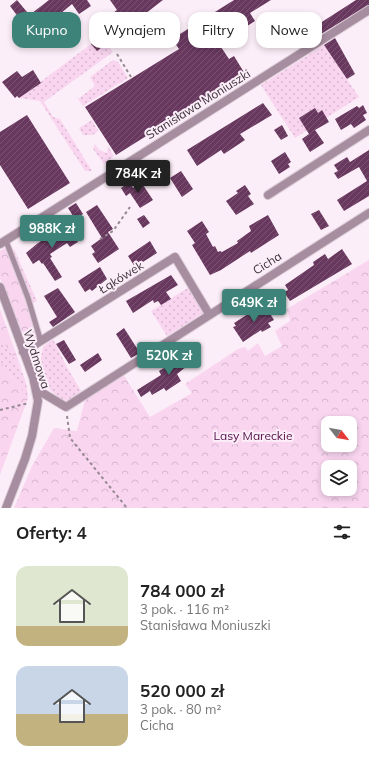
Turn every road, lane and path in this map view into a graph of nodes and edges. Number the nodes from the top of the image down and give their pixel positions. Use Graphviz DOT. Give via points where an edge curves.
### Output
graph roads {
  1 [pos="369,10"];
  2 [pos="117,54"];
  3 [pos="131,77"];
  4 [pos="369,130"];
  5 [pos="268,195"];
  6 [pos="130,207"];
  7 [pos="369,213"];
  8 [pos="64,216"];
  9 [pos="51,233"];
  10 [pos="100,239"];
  11 [pos="3,243"];
  12 [pos="0,287"];
  13 [pos="208,314"];
  14 [pos="41,342"];
  15 [pos="23,352"];
  16 [pos="36,389"];
  17 [pos="38,401"];
  18 [pos="66,407"];
  19 [pos="0,410"];
  20 [pos="6,508"];
  21 [pos="127,508"];
  1 -- 11 [label="street, Stanisława Moniuszki"];
  2 -- 3 [label="path"];
  4 -- 5 [label="street"];
  6 -- 10 [label="path" via="117,227"];
  7 -- 13 [label="street, Cicha"];
  8 -- 9 [label="path"];
  11 -- 14 [label="lane" via="28,298"];
  12 -- 15 [label="street, Wydmowa"];
  13 -- 14 [label="street, Łąkówek" via="175,257"];
  13 -- 18 [label="street, Cicha"];
  14 -- 15 [label="street, Łąkówek"];
  15 -- 16 [label="street, Wydmowa"];
  16 -- 17 [label="street, Wydmowa"];
  16 -- 18 [label="street"];
  17 -- 19 [label="path"];
  17 -- 20 [label="street, Wydmowa" via="31,442"];
  18 -- 21 [label="path" via="70,438"];
}
